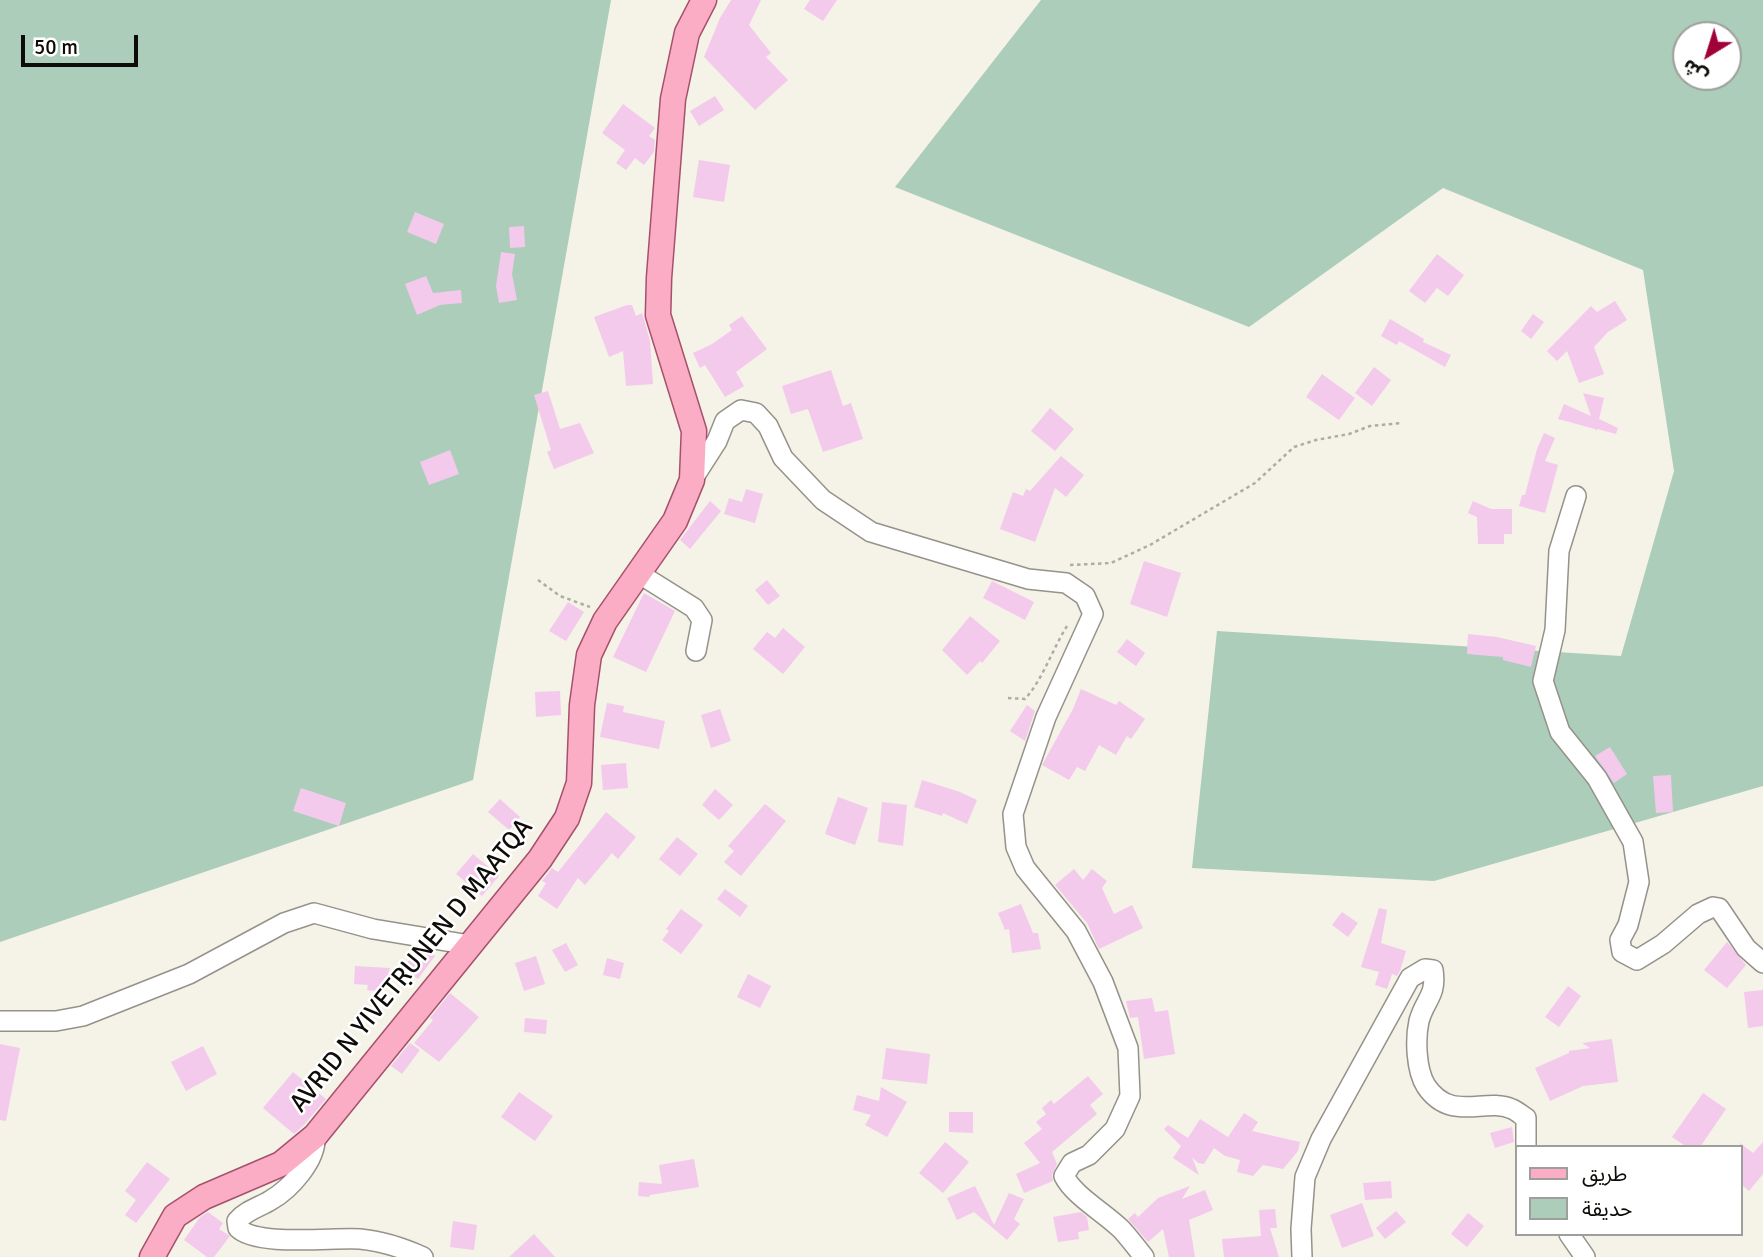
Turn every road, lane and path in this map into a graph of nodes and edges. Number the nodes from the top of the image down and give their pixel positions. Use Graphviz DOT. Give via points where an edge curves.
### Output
graph roads {
  1 [pos="704,0"];
  2 [pos="1402,423"];
  3 [pos="692,480"];
  4 [pos="1576,496"];
  5 [pos="1070,565"];
  6 [pos="638,573"];
  7 [pos="538,580"];
  8 [pos="1085,596"];
  9 [pos="609,615"];
  10 [pos="696,651"];
  11 [pos="1008,698"];
  12 [pos="470,945"];
  13 [pos="1763,963"];
  14 [pos="0,1021"];
  15 [pos="315,1136"];
  16 [pos="1527,1145"];
  17 [pos="1570,1236"];
  18 [pos="152,1257"];
  19 [pos="423,1257"];
  20 [pos="1144,1257"];
  21 [pos="1301,1257"];
  22 [pos="1585,1257"];
  1 -- 3 [label="main road, AVRID N YIVETṚUNEN D MAATQA" via="687,33 673,99 658,314 694,431"];
  2 -- 5 [label="path" via="1370,426 1294,447 1255,483 1150,545 1111,563"];
  3 -- 6 [label="main road, AVRID N YIVETṚUNEN D MAATQA" via="675,521"];
  3 -- 8 [label="street" via="725,421 741,410 756,413 768,426 783,458 823,500 871,532 1028,579 1066,583"];
  4 -- 13 [label="street" via="1559,551 1555,630 1543,681 1560,732 1597,778 1633,842 1639,882 1620,940 1622,952 1637,960 1713,907 1719,908 1746,948"];
  6 -- 9 [label="main road, AVRID N YIVETṚUNEN D MAATQA"];
  6 -- 10 [label="street" via="694,608 702,620"];
  7 -- 9 [label="path" via="560,596"];
  8 -- 11 [label="path" via="1053,648 1036,687 1025,699"];
  8 -- 20 [label="street" via="1093,614 1034,749 1013,814 1013,830 1026,868 1076,931 1103,982 1128,1048 1130,1096 1115,1129 1089,1155 1072,1163 1065,1176 1070,1188 1088,1199"];
  9 -- 12 [label="main road, AVRID N YIVETṚUNEN D MAATQA" via="589,655 579,783 567,818"];
  12 -- 14 [label="street" via="373,929 314,913 284,923 189,974 83,1016"];
  12 -- 15 [label="main road, AVRID N YIVETṚUNEN D MAATQA"];
  15 -- 18 [label="main road, AVRID N YIVETṚUNEN D MAATQA" via="281,1164 204,1197 175,1216"];
  15 -- 19 [label="street" via="309,1159 293,1182 270,1201 243,1214 238,1228 284,1240 360,1239"];
  16 -- 21 [label="street" via="1526,1118 1510,1108 1464,1108 1441,1101 1425,1085 1418,1037 1435,981 1433,970 1424,969 1410,978 1321,1139 1305,1177"];
  17 -- 22 [label="street"];
}
